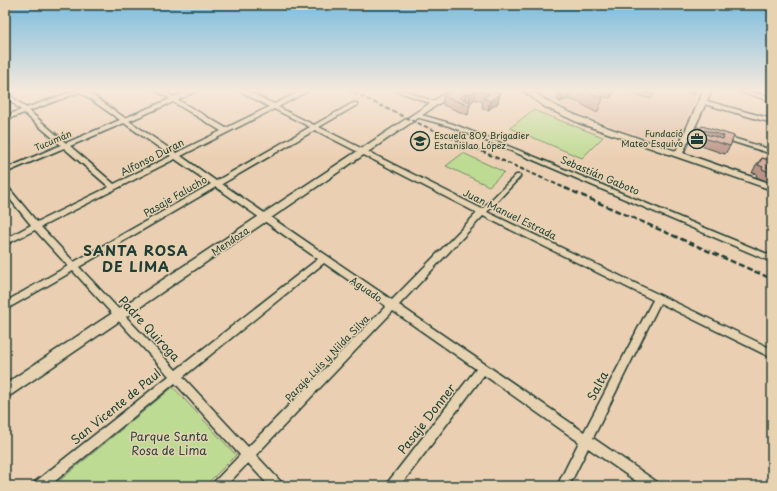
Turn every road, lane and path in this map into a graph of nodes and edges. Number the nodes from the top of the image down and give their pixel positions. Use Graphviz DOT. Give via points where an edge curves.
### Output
graph roads {
  1 [pos="19,113"];
  2 [pos="26,113"];
  3 [pos="113,113"];
  4 [pos="143,113"];
  5 [pos="196,113"];
  6 [pos="261,113"];
  7 [pos="284,113"];
  8 [pos="339,113"];
  9 [pos="422,113"];
  10 [pos="565,113"];
  11 [pos="700,113"];
  12 [pos="743,113"];
  13 [pos="418,116"];
  14 [pos="5,118"];
  15 [pos="124,121"];
  16 [pos="772,121"];
  17 [pos="313,128"];
  18 [pos="226,131"];
  19 [pos="713,134"];
  20 [pos="64,146"];
  21 [pos="362,152"];
  22 [pos="772,152"];
  23 [pos="678,155"];
  24 [pos="175,156"];
  25 [pos="5,171"];
  26 [pos="518,176"];
  27 [pos="215,184"];
  28 [pos="5,188"];
  29 [pos="113,188"];
  30 [pos="772,188"];
  31 [pos="483,213"];
  32 [pos="265,218"];
  33 [pos="36,226"];
  34 [pos="5,242"];
  35 [pos="323,259"];
  36 [pos="772,259"];
  37 [pos="73,266"];
  38 [pos="658,298"];
  39 [pos="5,306"];
  40 [pos="392,306"];
  41 [pos="119,316"];
  42 [pos="772,354"];
  43 [pos="483,368"];
  44 [pos="176,377"];
  45 [pos="5,392"];
  46 [pos="586,439"];
  47 [pos="248,456"];
  48 [pos="39,486"];
  49 [pos="218,486"];
  50 [pos="277,486"];
  51 [pos="392,486"];
  52 [pos="563,486"];
  53 [pos="653,486"];
  1 -- 14 [label="street"];
  2 -- 20 [label="street"];
  3 -- 15 [label="street, Aguado"];
  4 -- 15 [label="street, Tucumán"];
  5 -- 18 [label="street"];
  6 -- 18 [label="street, Alfonso Duran"];
  7 -- 17 [label="street, Juan Manuel Estrada"];
  8 -- 17 [label="street, Pasaje Falucho"];
  9 -- 13 [label="street, Mendoza"];
  10 -- 23 [label="street"];
  11 -- 23 [label="street" via="695,128"];
  12 -- 16 [label="street"];
  13 -- 21 [label="street, Mendoza"];
  13 -- 36 [label="street, Sebastián Gaboto" via="451,125 526,155"];
  15 -- 20 [label="street, Tucumán"];
  15 -- 24 [label="street, Aguado"];
  17 -- 21 [label="street, Juan Manuel Estrada"];
  17 -- 27 [label="street, Pasaje Falucho"];
  18 -- 24 [label="street, Alfonso Duran"];
  19 -- 22 [label="street"];
  20 -- 25 [label="street, Tucumán"];
  20 -- 29 [label="street"];
  21 -- 31 [label="street, Juan Manuel Estrada"];
  21 -- 32 [label="street, Mendoza"];
  23 -- 30 [label="street"];
  24 -- 27 [label="street, Aguado"];
  24 -- 29 [label="street, Alfonso Duran"];
  26 -- 31 [label="street, Paraje Luis y Nilda Silva"];
  27 -- 32 [label="street, Aguado"];
  27 -- 37 [label="street, Pasaje Falucho"];
  28 -- 33 [label="street, Padre Quiroga"];
  29 -- 33 [label="street, Alfonso Duran"];
  31 -- 38 [label="street, Juan Manuel Estrada"];
  31 -- 40 [label="street, Paraje Luis y Nilda Silva"];
  32 -- 35 [label="street, Aguado"];
  32 -- 41 [label="street, Mendoza"];
  33 -- 34 [label="street, Alfonso Duran"];
  33 -- 37 [label="street, Padre Quiroga"];
  35 -- 40 [label="street, Aguado"];
  35 -- 44 [label="street, San Vicente de Paul"];
  37 -- 39 [label="street, Pasaje Falucho"];
  37 -- 41 [label="street, Padre Quiroga"];
  38 -- 42 [label="street, Juan Manuel Estrada"];
  38 -- 46 [label="street, Salta"];
  40 -- 43 [label="street, Aguado"];
  40 -- 47 [label="street, Paraje Luis y Nilda Silva"];
  41 -- 44 [label="street, Padre Quiroga"];
  41 -- 45 [label="street, Mendoza"];
  43 -- 46 [label="street, Aguado"];
  43 -- 51 [label="street, Pasaje Donner"];
  44 -- 47 [label="street, Padre Quiroga"];
  44 -- 48 [label="street, San Vicente de Paul"];
  46 -- 52 [label="street, Salta"];
  46 -- 53 [label="street, Aguado"];
  47 -- 49 [label="street, Paraje Luis y Nilda Silva"];
  47 -- 50 [label="street, Padre Quiroga"];
}
